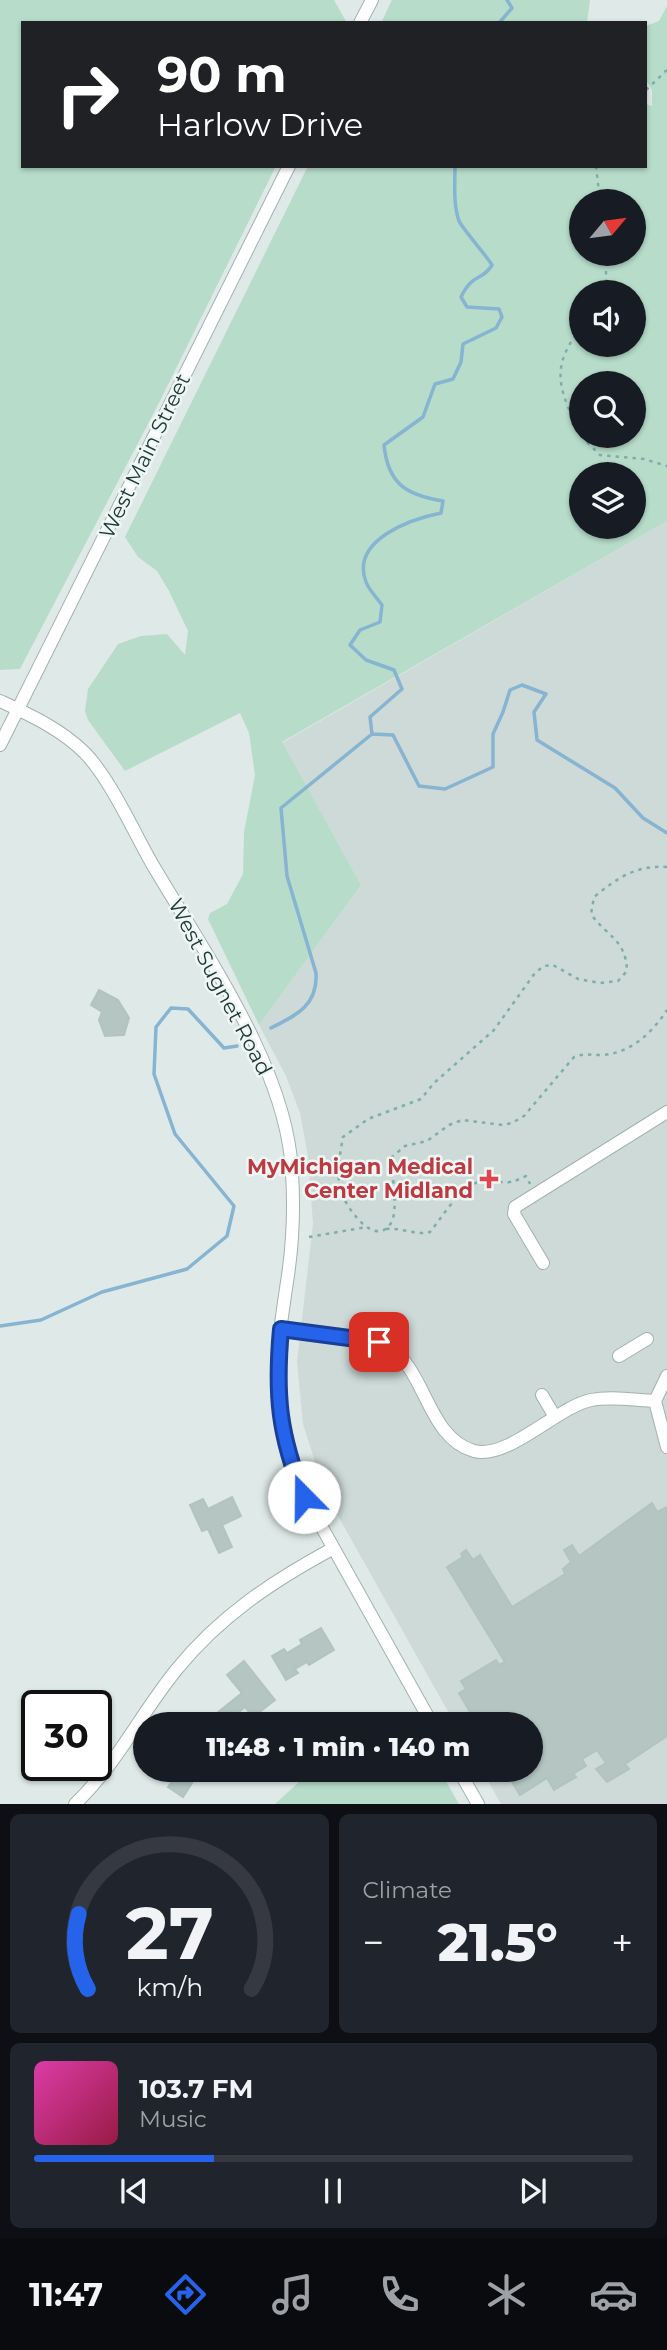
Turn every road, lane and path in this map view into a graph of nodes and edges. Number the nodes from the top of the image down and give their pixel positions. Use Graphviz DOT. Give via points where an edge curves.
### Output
graph roads {
  1 [pos="372,0"];
  2 [pos="361,21"];
  3 [pos="667,70"];
  4 [pos="647,89"];
  5 [pos="288,168"];
  6 [pos="596,168"];
  7 [pos="599,189"];
  8 [pos="569,343"];
  9 [pos="569,403"];
  10 [pos="593,448"];
  11 [pos="667,466"];
  12 [pos="0,701"];
  13 [pos="19,710"];
  14 [pos="0,746"];
  15 [pos="667,867"];
  16 [pos="667,1010"];
  17 [pos="667,1112"];
  18 [pos="530,1184"];
  19 [pos="367,1227"];
  20 [pos="384,1229"];
  21 [pos="309,1237"];
  22 [pos="543,1262"];
  23 [pos="281,1329"];
  24 [pos="647,1339"];
  25 [pos="619,1356"];
  26 [pos="667,1376"];
  27 [pos="542,1395"];
  28 [pos="655,1401"];
  29 [pos="555,1417"];
  30 [pos="667,1447"];
  31 [pos="332,1549"];
  32 [pos="425,1712"];
  33 [pos="465,1782"];
  34 [pos="75,1804"];
  35 [pos="478,1804"];
  1 -- 2 [label="street"];
  3 -- 4 [label="path"];
  5 -- 13 [label="street, West Main Street"];
  6 -- 7 [label="path"];
  8 -- 9 [label="path" via="559,376"];
  10 -- 11 [label="path" via="600,456 644,459"];
  12 -- 13 [label="street, West Sugnet Road"];
  13 -- 14 [label="street, West Main Street"];
  13 -- 23 [label="street, West Sugnet Road" via="59,731 87,755 264,1062 285,1125 292,1171 293,1218"];
  15 -- 19 [label="path" via="632,870 594,897 592,914 627,955 627,971 618,981 578,979 553,965 544,966 494,1030 421,1099 368,1119 343,1137 341,1191"];
  16 -- 20 [label="path" via="650,1034 635,1043 616,1052 574,1057 512,1124 462,1120 427,1141 405,1146 392,1157 394,1211 392,1222"];
  17 -- 22 [label="street" via="649,1130 515,1207 514,1214"];
  18 -- 20 [label="path" via="526,1176 509,1185 483,1181 469,1186 430,1232"];
  19 -- 20 [label="path"];
  19 -- 21 [label="path"];
  23 -- 29 [label="street" via="388,1346 452,1437 476,1451 508,1445"];
  23 -- 31 [label="street, West Sugnet Road" via="277,1379 282,1429 292,1467"];
  24 -- 25 [label="street"];
  26 -- 28 [label="street"];
  27 -- 29 [label="street"];
  28 -- 29 [label="street" via="592,1400"];
  28 -- 30 [label="street"];
  31 -- 32 [label="street, West Sugnet Road"];
  31 -- 34 [label="street" via="265,1587 203,1640 140,1719 120,1754"];
  33 -- 35 [label="street"];
}
